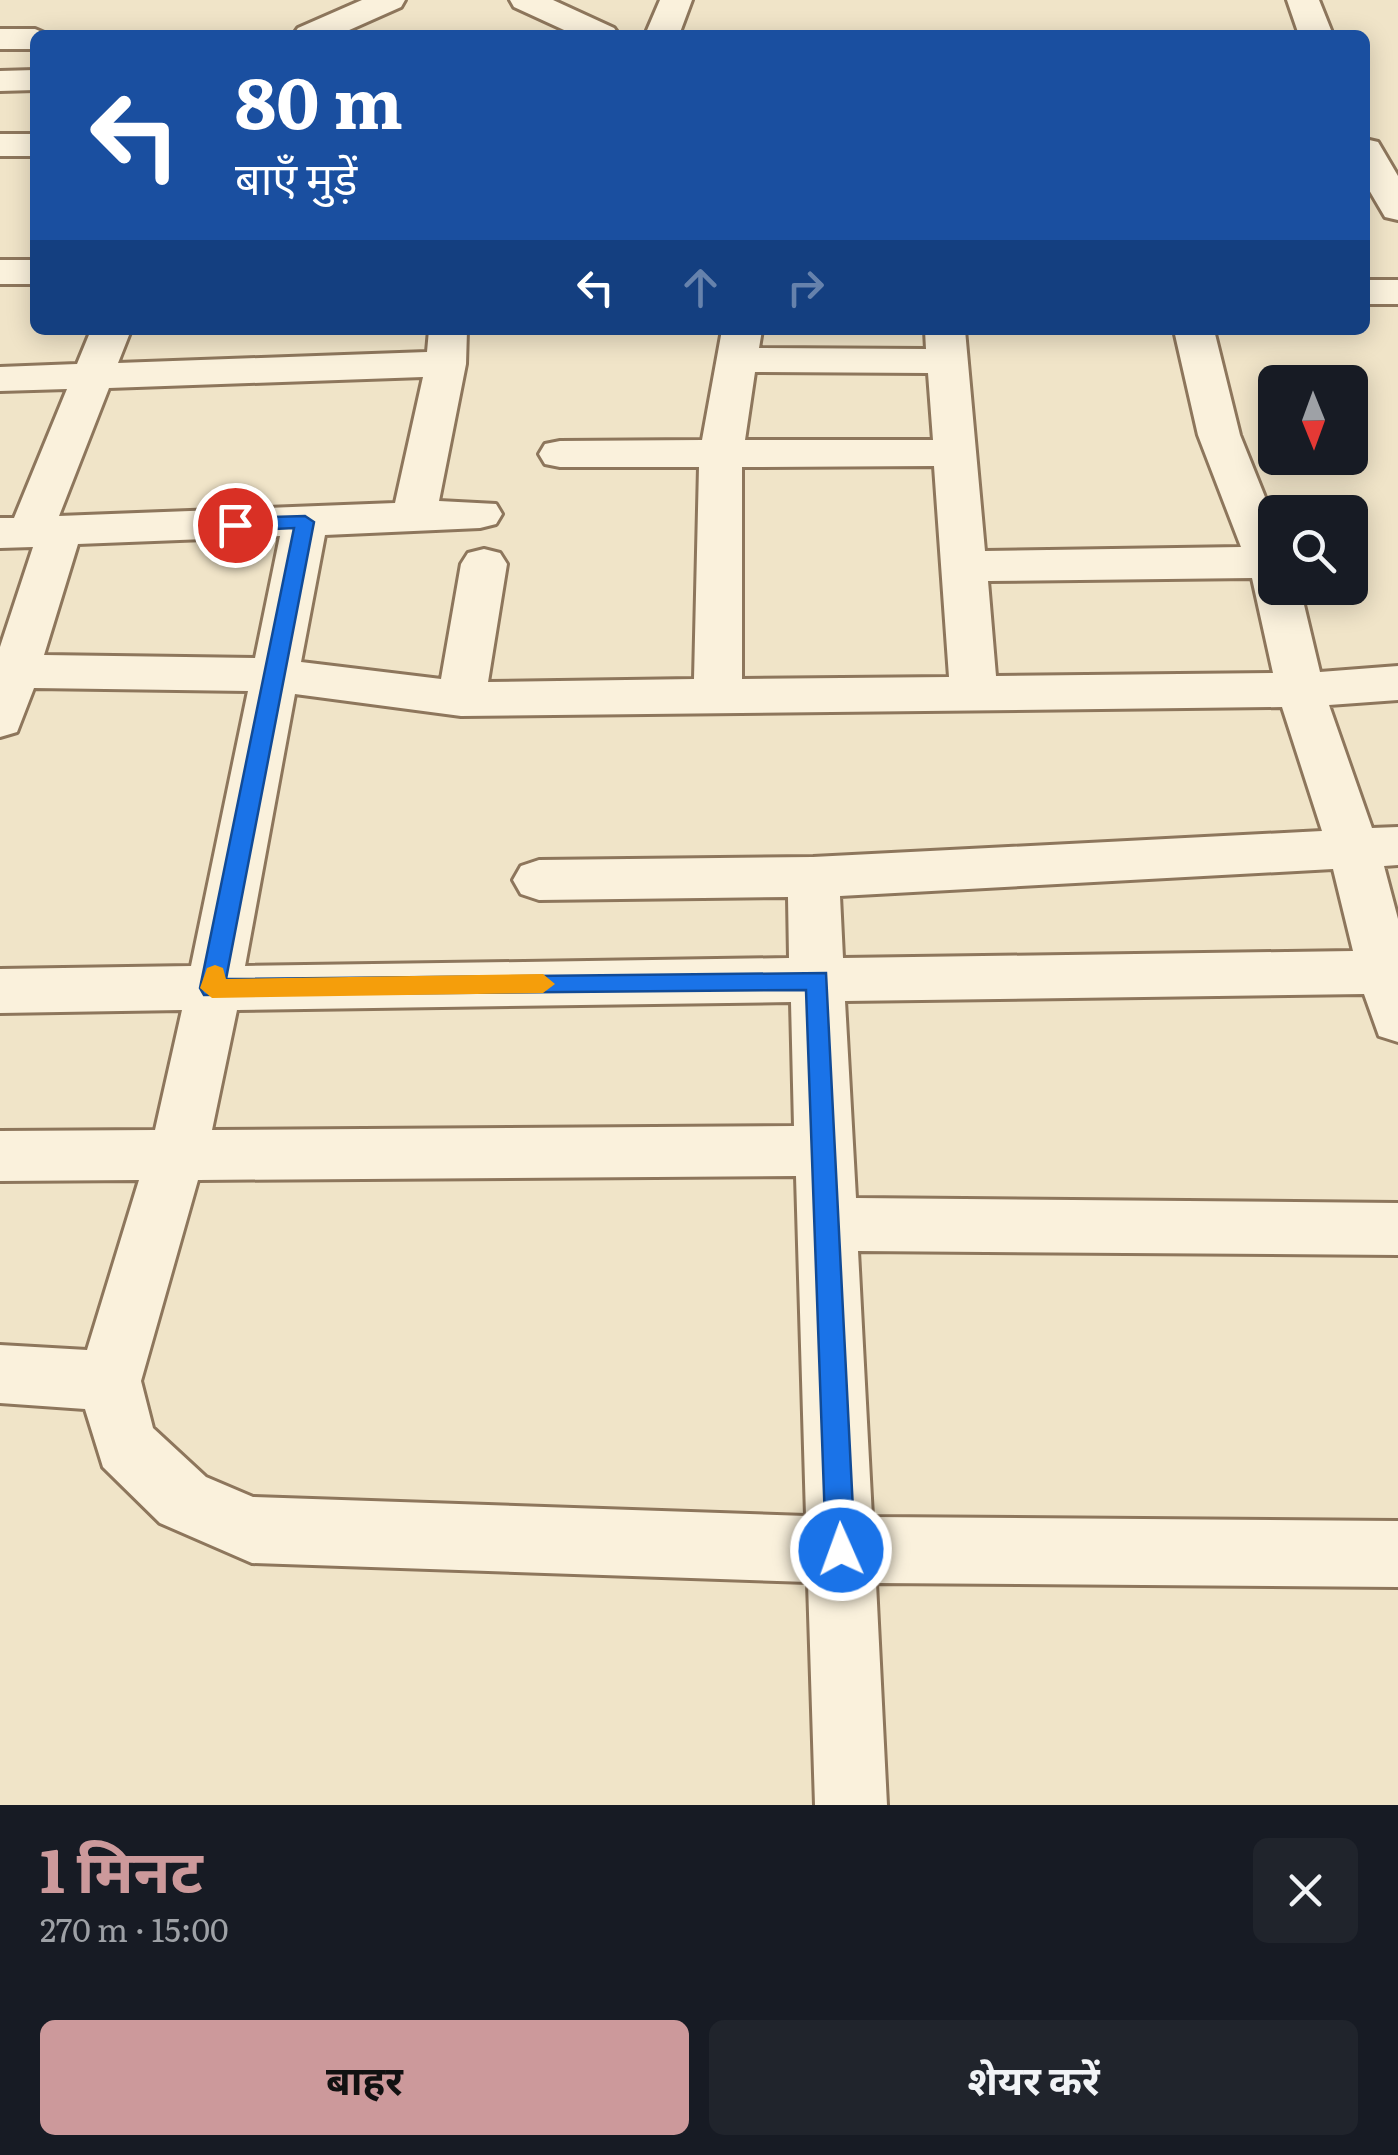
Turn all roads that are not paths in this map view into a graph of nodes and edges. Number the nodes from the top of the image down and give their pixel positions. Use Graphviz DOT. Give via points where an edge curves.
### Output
graph roads {
  1 [pos="390,0"];
  2 [pos="526,0"];
  3 [pos="676,0"];
  4 [pos="1303,0"];
  5 [pos="343,8"];
  6 [pos="316,30"];
  7 [pos="591,30"];
  8 [pos="664,30"];
  9 [pos="1314,30"];
  10 [pos="0,39"];
  11 [pos="30,39"];
  12 [pos="30,80"];
  13 [pos="0,81"];
  14 [pos="0,144"];
  15 [pos="30,145"];
  16 [pos="1370,159"];
  17 [pos="1398,209"];
  18 [pos="0,272"];
  19 [pos="30,272"];
  20 [pos="1370,292"];
  21 [pos="1398,292"];
  22 [pos="109,335"];
  23 [pos="1195,335"];
  24 [pos="739,345"];
  25 [pos="946,346"];
  26 [pos="447,347"];
  27 [pos="92,376"];
  28 [pos="0,379"];
  29 [pos="955,453"];
  30 [pos="560,454"];
  31 [pos="721,454"];
  32 [pos="480,514"];
  33 [pos="414,516"];
  34 [pos="305,522"];
  35 [pos="30,533"];
  36 [pos="1258,538"];
  37 [pos="484,564"];
  38 [pos="964,566"];
  39 [pos="1258,575"];
  40 [pos="1281,605"];
  41 [pos="16,671"];
  42 [pos="275,675"];
  43 [pos="1398,684"];
  44 [pos="1300,690"];
  45 [pos="974,693"];
  46 [pos="718,696"];
  47 [pos="462,699"];
  48 [pos="0,720"];
  49 [pos="1376,847"];
  50 [pos="813,877"];
  51 [pos="539,880"];
  52 [pos="818,980"];
  53 [pos="212,988"];
  54 [pos="0,990"];
  55 [pos="1391,996"];
  56 [pos="824,1151"];
  57 [pos="175,1154"];
  58 [pos="0,1156"];
  59 [pos="828,1224"];
  60 [pos="1398,1229"];
  61 [pos="0,1374"];
  62 [pos="109,1381"];
  63 [pos="841,1550"];
  64 [pos="1398,1554"];
  65 [pos="851,1805"];
  1 -- 5 [label="street"];
  2 -- 7 [label="street"];
  3 -- 8 [label="street"];
  4 -- 9 [label="street"];
  5 -- 6 [label="street"];
  10 -- 11 [label="street"];
  12 -- 13 [label="street"];
  14 -- 15 [label="street"];
  16 -- 17 [label="street"];
  18 -- 19 [label="street"];
  20 -- 21 [label="street"];
  22 -- 27 [label="street"];
  23 -- 36 [label="street" via="1219,434"];
  24 -- 25 [label="street"];
  24 -- 31 [label="street"];
  25 -- 29 [label="street"];
  26 -- 27 [label="street"];
  26 -- 33 [label="street"];
  27 -- 28 [label="street"];
  27 -- 35 [label="street"];
  29 -- 31 [label="street"];
  29 -- 38 [label="street"];
  30 -- 31 [label="street"];
  31 -- 46 [label="street"];
  32 -- 33 [label="street"];
  33 -- 34 [label="street"];
  34 -- 35 [label="street"];
  34 -- 42 [label="street"];
  35 -- 41 [label="street"];
  37 -- 47 [label="street"];
  38 -- 39 [label="street"];
  38 -- 45 [label="street"];
  40 -- 44 [label="street"];
  41 -- 42 [label="street"];
  41 -- 48 [label="street"];
  42 -- 47 [label="street"];
  42 -- 53 [label="street"];
  43 -- 44 [label="street"];
  44 -- 45 [label="street"];
  44 -- 49 [label="street"];
  45 -- 46 [label="street"];
  46 -- 47 [label="street"];
  49 -- 50 [label="street"];
  49 -- 55 [label="street"];
  50 -- 51 [label="street"];
  50 -- 52 [label="street"];
  52 -- 53 [label="street"];
  52 -- 55 [label="street"];
  52 -- 56 [label="street"];
  53 -- 54 [label="street"];
  53 -- 57 [label="street"];
  56 -- 57 [label="street"];
  56 -- 59 [label="street"];
  57 -- 58 [label="street"];
  57 -- 62 [label="street"];
  59 -- 60 [label="street"];
  59 -- 63 [label="street"];
  61 -- 62 [label="street"];
  62 -- 63 [label="street" via="126,1444 183,1500 252,1530"];
  63 -- 64 [label="street"];
  63 -- 65 [label="street"];
}
